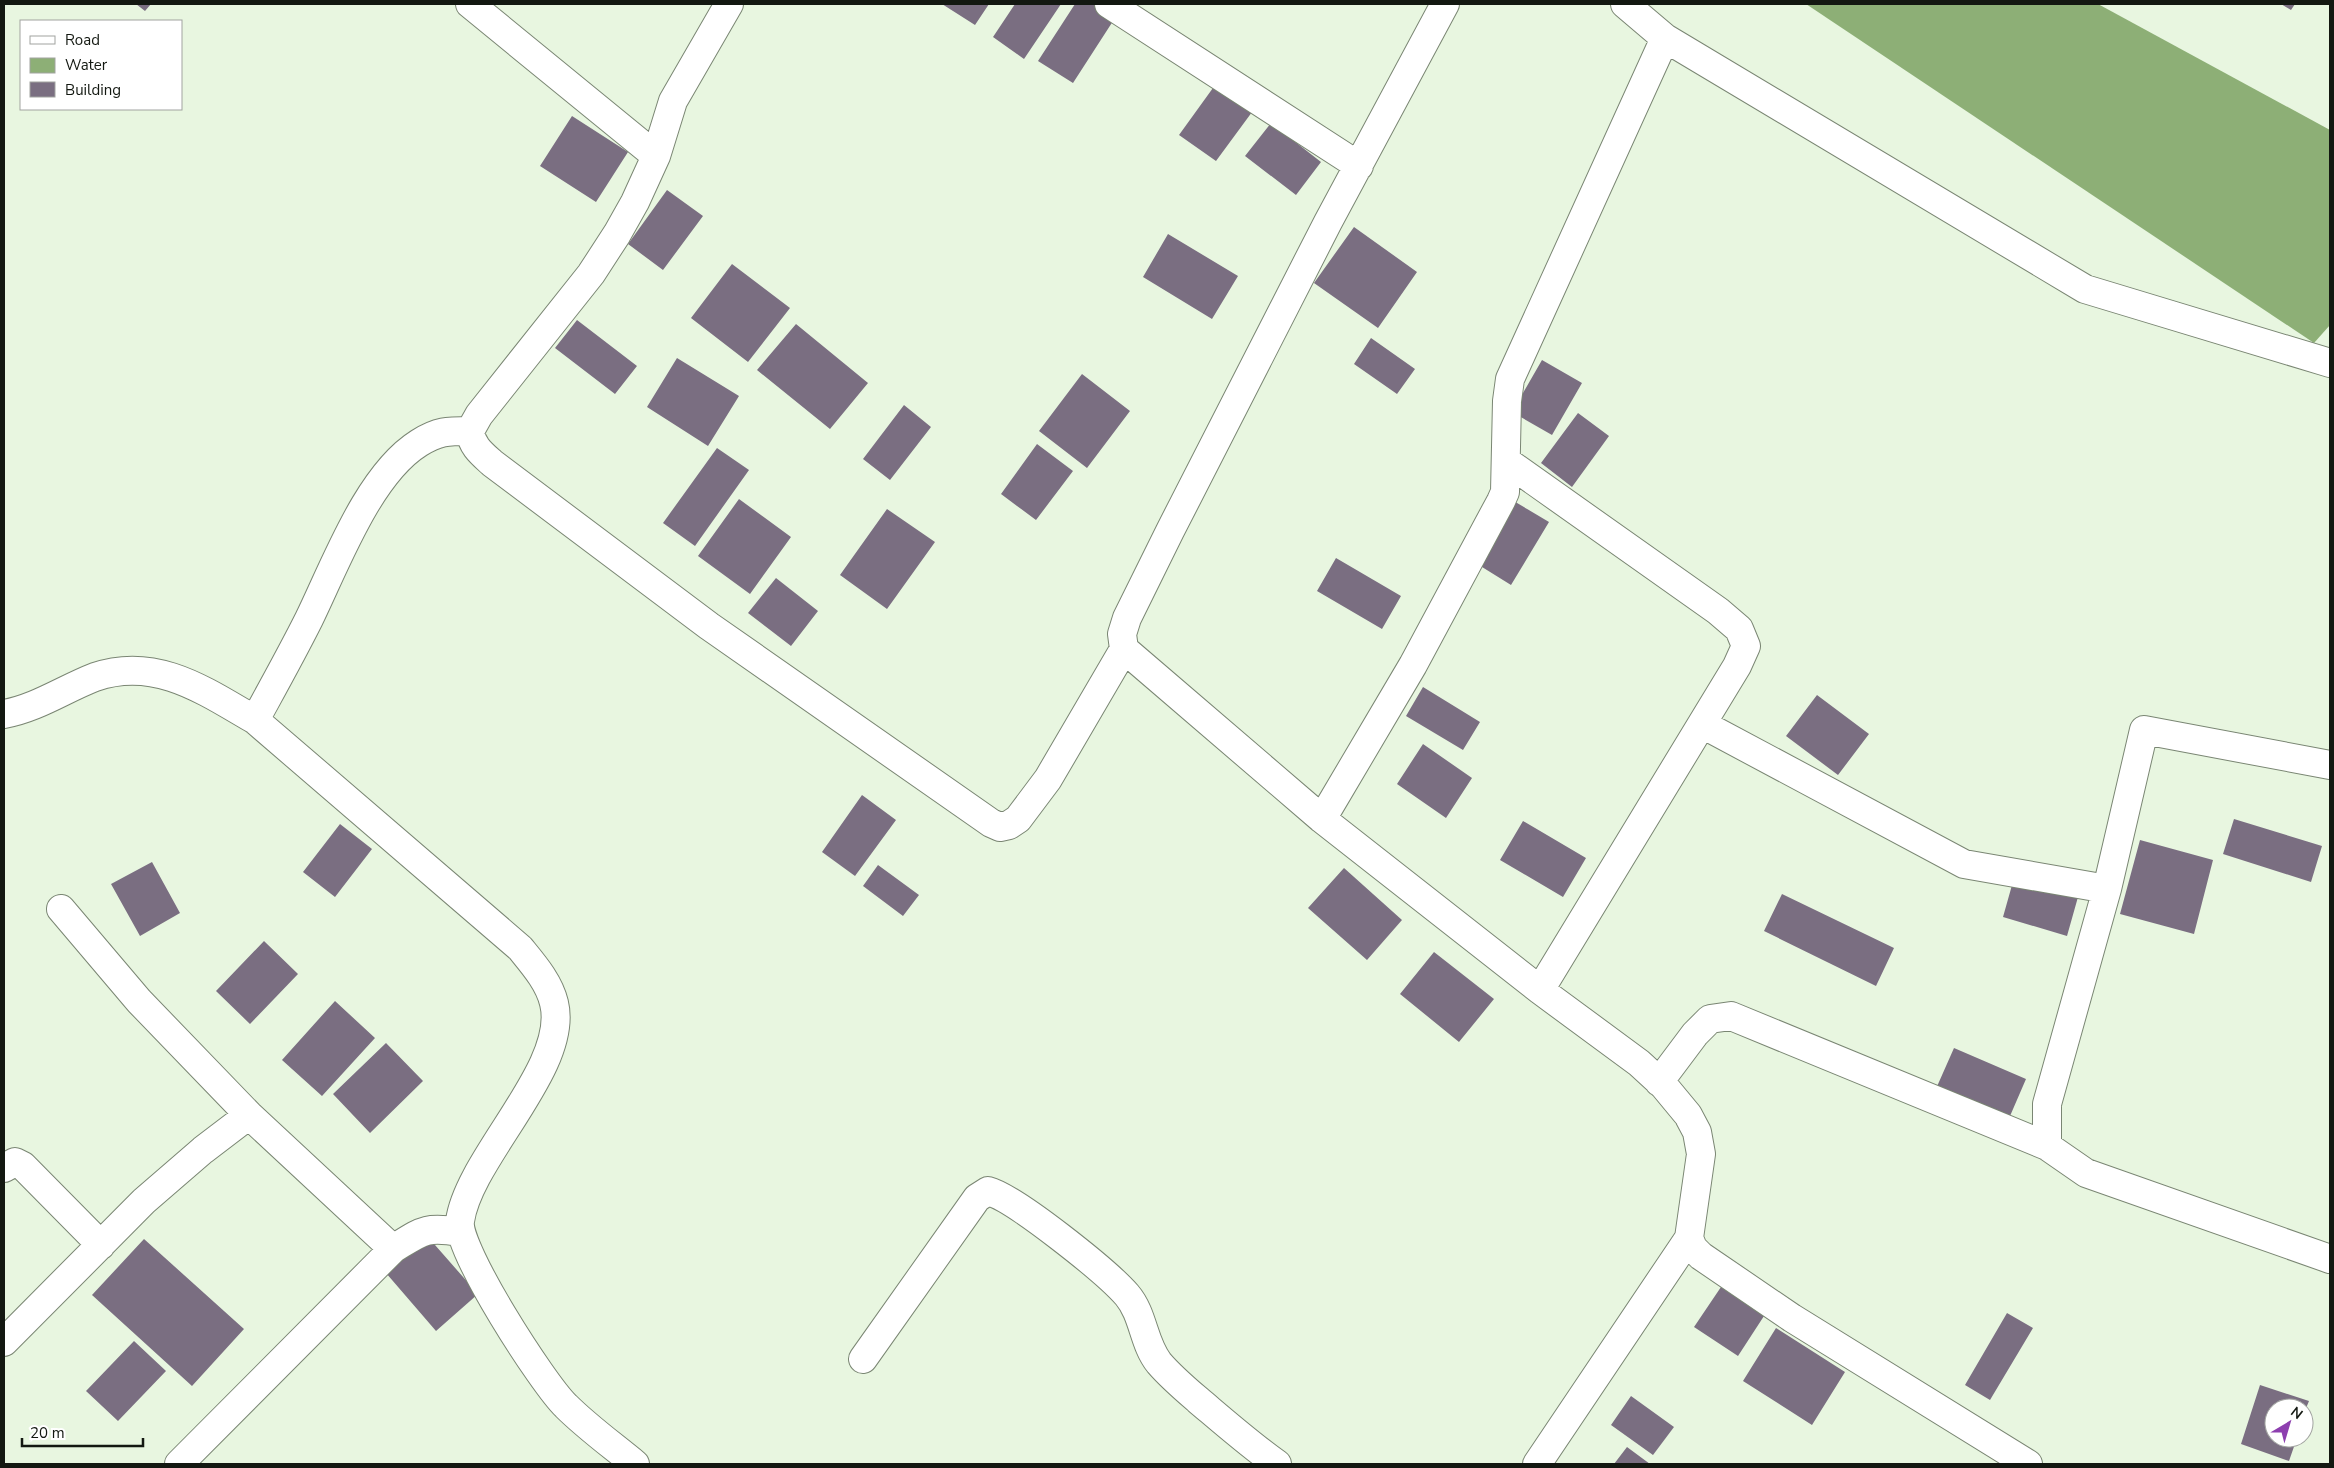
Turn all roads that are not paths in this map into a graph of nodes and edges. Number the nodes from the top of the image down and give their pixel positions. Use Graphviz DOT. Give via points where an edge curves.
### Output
graph roads {
  1 [pos="470,4"];
  2 [pos="729,4"];
  3 [pos="1109,4"];
  4 [pos="1445,4"];
  5 [pos="1625,4"];
  6 [pos="1665,38"];
  7 [pos="656,156"];
  8 [pos="1359,166"];
  9 [pos="2330,363"];
  10 [pos="470,431"];
  11 [pos="1506,461"];
  12 [pos="1124,649"];
  13 [pos="4,714"];
  14 [pos="255,720"];
  15 [pos="1702,724"];
  16 [pos="2330,765"];
  17 [pos="1322,819"];
  18 [pos="2107,889"];
  19 [pos="61,909"];
  20 [pos="1540,990"];
  21 [pos="1659,1082"];
  22 [pos="249,1115"];
  23 [pos="2046,1146"];
  24 [pos="4,1168"];
  25 [pos="460,1232"];
  26 [pos="1689,1238"];
  27 [pos="100,1245"];
  28 [pos="393,1249"];
  29 [pos="2330,1259"];
  30 [pos="4,1342"];
  31 [pos="863,1359"];
  32 [pos="179,1464"];
  33 [pos="635,1464"];
  34 [pos="1277,1464"];
  35 [pos="1536,1464"];
  36 [pos="2028,1464"];
  1 -- 7 [label="street"];
  2 -- 7 [label="street" via="674,101"];
  3 -- 8 [label="street"];
  4 -- 8 [label="street"];
  5 -- 6 [label="street"];
  6 -- 9 [label="street" via="2084,289"];
  6 -- 11 [label="street" via="1510,379"];
  7 -- 10 [label="street" via="635,202 591,274 487,404"];
  8 -- 12 [label="street" via="1126,618 1122,634"];
  10 -- 12 [label="street" via="471,440 492,463 708,626 991,823 1009,826 1048,779"];
  10 -- 14 [label="street" via="440,432 418,444 400,458 379,484 359,515"];
  11 -- 15 [label="street" via="1718,611 1738,629 1746,640 1745,653"];
  11 -- 17 [label="street" via="1505,492 1501,501 1413,665"];
  12 -- 17 [label="street"];
  13 -- 14 [label="street" via="22,711 97,677 131,671 172,676 208,692"];
  14 -- 25 [label="street" via="520,948 546,984 553,1000 556,1013 550,1045 525,1096 474,1184 460,1222"];
  15 -- 18 [label="street" via="1964,864"];
  15 -- 20 [label="street"];
  16 -- 18 [label="street" via="2144,730"];
  17 -- 20 [label="street"];
  18 -- 23 [label="street" via="2047,1104"];
  19 -- 22 [label="street" via="139,1001"];
  20 -- 21 [label="street" via="1639,1063"];
  21 -- 23 [label="street" via="1710,1019 1731,1016"];
  21 -- 26 [label="street" via="1688,1115 1697,1132 1701,1154"];
  22 -- 27 [label="street" via="202,1150"];
  22 -- 28 [label="street"];
  23 -- 29 [label="street" via="2086,1173"];
  24 -- 27 [label="street" via="15,1162 23,1166"];
  25 -- 28 [label="street" via="432,1228 421,1231"];
  25 -- 33 [label="street" via="475,1265 535,1368 566,1406"];
  26 -- 35 [label="street"];
  26 -- 36 [label="street" via="1701,1256 1776,1308"];
  27 -- 30 [label="street"];
  28 -- 32 [label="street"];
  31 -- 34 [label="street" via="977,1198 988,1191 996,1193 1085,1258 1127,1295 1138,1314 1150,1350 1159,1363 1177,1383"];
}
